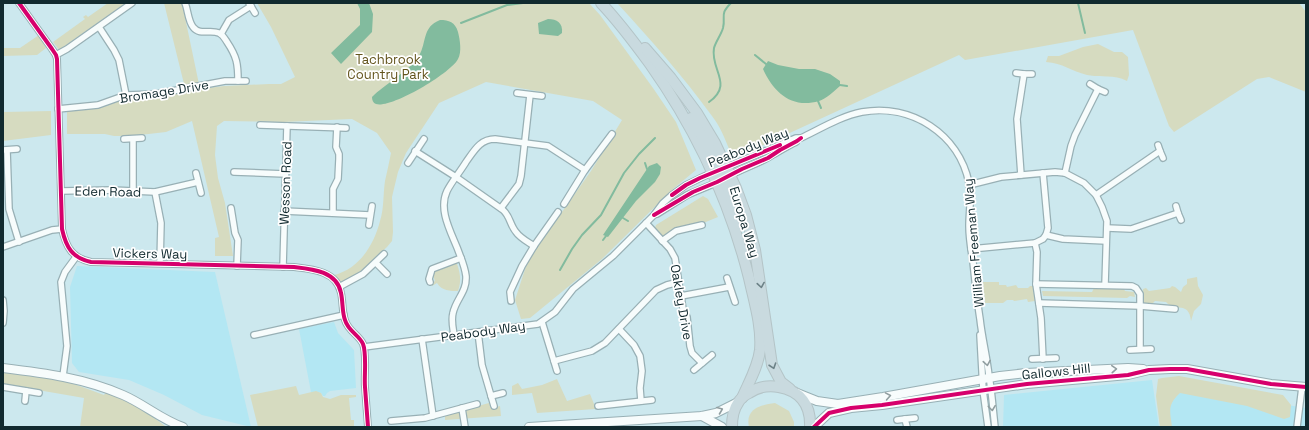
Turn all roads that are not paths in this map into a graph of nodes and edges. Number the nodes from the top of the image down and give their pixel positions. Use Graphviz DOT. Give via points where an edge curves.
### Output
graph roads {
  1 [pos="20,3"];
  2 [pos="132,3"];
  3 [pos="185,3"];
  4 [pos="601,3"];
  5 [pos="250,4"];
  6 [pos="255,13"];
  7 [pos="99,27"];
  8 [pos="221,34"];
  9 [pos="629,34"];
  10 [pos="56,55"];
  11 [pos="1016,73"];
  12 [pos="1024,74"];
  13 [pos="1032,74"];
  14 [pos="238,81"];
  15 [pos="246,81"];
  16 [pos="1090,84"];
  17 [pos="1098,89"];
  18 [pos="1105,92"];
  19 [pos="517,93"];
  20 [pos="126,95"];
  21 [pos="530,95"];
  22 [pos="542,96"];
  23 [pos="58,109"];
  24 [pos="260,125"];
  25 [pos="287,126"];
  26 [pos="337,127"];
  27 [pos="346,128"];
  28 [pos="612,134"];
  29 [pos="142,138"];
  30 [pos="801,138"];
  31 [pos="124,139"];
  32 [pos="133,139"];
  33 [pos="424,139"];
  34 [pos="524,142"];
  35 [pos="1158,145"];
  36 [pos="17,149"];
  37 [pos="5,150"];
  38 [pos="415,151"];
  39 [pos="1160,151"];
  40 [pos="1163,158"];
  41 [pos="408,163"];
  42 [pos="585,170"];
  43 [pos="234,172"];
  44 [pos="1043,173"];
  45 [pos="1065,173"];
  46 [pos="196,174"];
  47 [pos="285,174"];
  48 [pos="722,174"];
  49 [pos="1021,175"];
  50 [pos="456,177"];
  51 [pos="198,182"];
  52 [pos="969,184"];
  53 [pos="133,190"];
  54 [pos="60,191"];
  55 [pos="155,192"];
  56 [pos="200,193"];
  57 [pos="5,195"];
  58 [pos="1096,195"];
  59 [pos="564,204"];
  60 [pos="372,206"];
  61 [pos="1176,206"];
  62 [pos="231,208"];
  63 [pos="501,208"];
  64 [pos="284,211"];
  65 [pos="333,212"];
  66 [pos="558,212"];
  67 [pos="1178,213"];
  68 [pos="370,215"];
  69 [pos="654,215"];
  70 [pos="1181,220"];
  71 [pos="646,223"];
  72 [pos="370,225"];
  73 [pos="702,225"];
  74 [pos="1107,228"];
  75 [pos="62,229"];
  76 [pos="1046,235"];
  77 [pos="662,241"];
  78 [pos="1106,241"];
  79 [pos="19,242"];
  80 [pos="1035,243"];
  81 [pos="534,246"];
  82 [pos="3,247"];
  83 [pos="971,248"];
  84 [pos="384,254"];
  85 [pos="76,257"];
  86 [pos="461,258"];
  87 [pos="160,263"];
  88 [pos="376,263"];
  89 [pos="237,266"];
  90 [pos="282,267"];
  91 [pos="387,274"];
  92 [pos="726,278"];
  93 [pos="430,282"];
  94 [pos="679,282"];
  95 [pos="1036,284"];
  96 [pos="1105,285"];
  97 [pos="339,287"];
  98 [pos="729,287"];
  99 [pos="681,296"];
  100 [pos="3,300"];
  101 [pos="511,301"];
  102 [pos="735,302"];
  103 [pos="1039,303"];
  104 [pos="1140,306"];
  105 [pos="1175,308"];
  106 [pos="344,315"];
  107 [pos="542,322"];
  108 [pos="3,323"];
  109 [pos="619,329"];
  110 [pos="478,332"];
  111 [pos="254,335"];
  112 [pos="454,335"];
  113 [pos="422,339"];
  114 [pos="364,347"];
  115 [pos="1140,349"];
  116 [pos="1151,349"];
  117 [pos="1130,350"];
  118 [pos="712,355"];
  119 [pos="1043,358"];
  120 [pos="1056,358"];
  121 [pos="1032,359"];
  122 [pos="554,361"];
  123 [pos="702,363"];
  124 [pos="3,368"];
  125 [pos="694,370"];
  126 [pos="1149,370"];
  127 [pos="557,371"];
  128 [pos="63,376"];
  129 [pos="986,378"];
  130 [pos="1304,387"];
  131 [pos="3,388"];
  132 [pos="987,389"];
  133 [pos="26,391"];
  134 [pos="793,391"];
  135 [pos="39,393"];
  136 [pos="503,393"];
  137 [pos="491,396"];
  138 [pos="652,400"];
  139 [pos="740,400"];
  140 [pos="25,401"];
  141 [pos="641,401"];
  142 [pos="477,404"];
  143 [pos="494,406"];
  144 [pos="598,406"];
  145 [pos="462,408"];
  146 [pos="433,416"];
  147 [pos="702,416"];
  148 [pos="914,418"];
  149 [pos="905,419"];
  150 [pos="897,420"];
  151 [pos="391,421"];
  152 [pos="171,424"];
  153 [pos="183,427"];
  154 [pos="368,427"];
  155 [pos="465,427"];
  156 [pos="529,427"];
  157 [pos="722,427"];
  158 [pos="732,427"];
  159 [pos="810,427"];
  160 [pos="814,427"];
  161 [pos="907,427"];
  162 [pos="988,427"];
  163 [pos="995,427"];
  164 [pos="1297,427"];
  1 -- 10 [label="street"];
  2 -- 7 [label="street"];
  3 -- 8 [label="street" via="193,28 201,32"];
  4 -- 9 [label="highway, Europa Way"];
  5 -- 6 [label="street"];
  5 -- 8 [label="street" via="228,20"];
  7 -- 10 [label="street"];
  7 -- 20 [label="street" via="120,60"];
  8 -- 14 [label="street" via="236,56"];
  9 -- 48 [label="highway, Europa Way"];
  9 -- 48 [label="highway, Europa Way" via="652,55 697,113 715,143"];
  10 -- 23 [label="street"];
  11 -- 12 [label="street"];
  12 -- 13 [label="street"];
  12 -- 49 [label="street" via="1017,119"];
  14 -- 15 [label="street, Bromage Drive"];
  14 -- 20 [label="street, Bromage Drive" via="156,94"];
  16 -- 17 [label="street"];
  17 -- 18 [label="street"];
  17 -- 45 [label="street" via="1075,135"];
  19 -- 21 [label="street"];
  20 -- 23 [label="street, Bromage Drive" via="98,105"];
  21 -- 22 [label="street"];
  21 -- 34 [label="street"];
  23 -- 54 [label="street"];
  24 -- 25 [label="street, Wesson Road"];
  25 -- 26 [label="street"];
  25 -- 47 [label="street, Wesson Road"];
  26 -- 27 [label="street"];
  26 -- 65 [label="street" via="336,147 339,159 338,179 333,189"];
  28 -- 42 [label="street"];
  29 -- 32 [label="street"];
  30 -- 48 [label="street, Peabody Way" via="796,138"];
  30 -- 48 [label="street, Peabody Way" via="768,158"];
  30 -- 52 [label="street, William Freeman Way" via="862,112 880,110 910,115 937,129 948,140 956,151"];
  31 -- 32 [label="street"];
  32 -- 53 [label="street"];
  33 -- 38 [label="street"];
  34 -- 42 [label="street" via="552,148"];
  34 -- 50 [label="street" via="495,139 484,141 476,147"];
  34 -- 63 [label="street" via="521,176"];
  35 -- 39 [label="street"];
  36 -- 37 [label="street"];
  37 -- 57 [label="street"];
  38 -- 41 [label="street"];
  38 -- 50 [label="street"];
  39 -- 40 [label="street"];
  39 -- 58 [label="street"];
  42 -- 59 [label="street"];
  43 -- 47 [label="street"];
  44 -- 45 [label="street"];
  44 -- 49 [label="street"];
  44 -- 76 [label="street" via="1048,228"];
  45 -- 58 [label="street" via="1084,183"];
  46 -- 51 [label="street"];
  47 -- 64 [label="street, Wesson Road"];
  48 -- 69 [label="street, Peabody Way"];
  48 -- 69 [label="street, Peabody Way" via="693,181 680,189"];
  48 -- 134 [label="highway, Europa Way, one-way" via="746,215 755,250 772,365 781,382"];
  48 -- 139 [label="highway, Europa Way" via="752,292 760,349 756,367"];
  49 -- 52 [label="street"];
  50 -- 63 [label="street"];
  50 -- 86 [label="street" via="448,190 444,209"];
  51 -- 55 [label="street, Eden Road"];
  51 -- 56 [label="street"];
  52 -- 83 [label="street, William Freeman Way"];
  53 -- 54 [label="street, Eden Road"];
  53 -- 55 [label="street, Eden Road"];
  54 -- 75 [label="street"];
  55 -- 87 [label="street" via="162,228"];
  57 -- 79 [label="street"];
  58 -- 74 [label="street" via="1105,214"];
  60 -- 68 [label="street"];
  61 -- 67 [label="street"];
  62 -- 89 [label="street" via="234,233 238,240"];
  63 -- 81 [label="street" via="518,234"];
  64 -- 65 [label="street"];
  64 -- 90 [label="street, Wesson Road"];
  65 -- 68 [label="street"];
  66 -- 81 [label="street"];
  67 -- 70 [label="street"];
  67 -- 74 [label="street" via="1131,228"];
  68 -- 72 [label="street"];
  69 -- 71 [label="street, Peabody Way"];
  71 -- 77 [label="street, Oakley Drive"];
  71 -- 107 [label="street, Peabody Way" via="613,256 573,289 555,312"];
  73 -- 77 [label="street" via="676,231"];
  74 -- 78 [label="street"];
  75 -- 79 [label="street"];
  75 -- 85 [label="street" via="66,242"];
  76 -- 78 [label="street" via="1063,239"];
  76 -- 80 [label="street"];
  77 -- 94 [label="street, Oakley Drive" via="675,258"];
  78 -- 96 [label="street"];
  79 -- 82 [label="street"];
  80 -- 83 [label="street"];
  80 -- 95 [label="street"];
  81 -- 101 [label="street" via="510,292"];
  83 -- 129 [label="street, William Freeman Way"];
  84 -- 88 [label="street"];
  85 -- 87 [label="street, Vickers Way" via="90,262"];
  85 -- 128 [label="street" via="61,282 67,346"];
  86 -- 93 [label="street" via="432,269"];
  86 -- 112 [label="street" via="466,276 465,288 452,313"];
  87 -- 89 [label="street, Vickers Way"];
  88 -- 91 [label="street"];
  88 -- 97 [label="street" via="363,274"];
  89 -- 90 [label="street, Vickers Way"];
  90 -- 97 [label="street, Vickers Way" via="321,271"];
  92 -- 98 [label="street"];
  94 -- 99 [label="street, Oakley Drive"];
  94 -- 109 [label="street" via="659,288"];
  95 -- 96 [label="street"];
  95 -- 103 [label="street"];
  96 -- 104 [label="street" via="1136,288 1140,294"];
  97 -- 106 [label="street"];
  98 -- 99 [label="street"];
  98 -- 102 [label="street"];
  99 -- 123 [label="street, Oakley Drive" via="687,317 690,346"];
  100 -- 108 [label="street"];
  103 -- 104 [label="street"];
  103 -- 119 [label="street"];
  104 -- 105 [label="street"];
  104 -- 115 [label="street"];
  106 -- 111 [label="street"];
  106 -- 114 [label="street" via="348,327"];
  107 -- 110 [label="street, Peabody Way"];
  107 -- 122 [label="street"];
  109 -- 122 [label="street" via="598,348"];
  109 -- 141 [label="street" via="634,345 640,356"];
  110 -- 112 [label="street, Peabody Way"];
  110 -- 137 [label="street" via="482,365"];
  112 -- 113 [label="street, Peabody Way"];
  113 -- 114 [label="street, Peabody Way"];
  113 -- 146 [label="street"];
  114 -- 154 [label="street"];
  115 -- 116 [label="street"];
  115 -- 117 [label="street"];
  118 -- 123 [label="street"];
  119 -- 120 [label="street"];
  119 -- 121 [label="street"];
  122 -- 127 [label="street"];
  123 -- 125 [label="street"];
  124 -- 128 [label="street"];
  129 -- 126 [label="street, Gallows Hill, one-way" via="1026,373 1128,368"];
  126 -- 130 [label="street, Gallows Hill" via="1187,369 1271,384"];
  126 -- 132 [label="street, Gallows Hill" via="1128,375"];
  128 -- 152 [label="street" via="104,387 149,409"];
  129 -- 132 [label="street, William Freeman Way"];
  134 -- 129 [label="street, Gallows Hill, one-way" via="817,401 838,404"];
  130 -- 164 [label="street"];
  131 -- 133 [label="street"];
  132 -- 160 [label="street, Gallows Hill" via="837,410 829,413"];
  132 -- 162 [label="street"];
  132 -- 163 [label="street, one-way"];
  133 -- 135 [label="street"];
  133 -- 140 [label="street"];
  134 -- 139 [label="highway" via="776,386 764,386"];
  134 -- 159 [label="highway, Europa Way" via="808,409"];
  136 -- 137 [label="street"];
  137 -- 143 [label="street"];
  138 -- 141 [label="street"];
  147 -- 139 [label="street, one-way" via="716,413"];
  139 -- 158 [label="highway, Europa Way"];
  141 -- 144 [label="street"];
  142 -- 145 [label="street"];
  145 -- 146 [label="street"];
  145 -- 155 [label="street"];
  146 -- 151 [label="street"];
  147 -- 156 [label="street"];
  147 -- 157 [label="street"];
  148 -- 149 [label="street"];
  149 -- 150 [label="street"];
  149 -- 161 [label="street"];
  152 -- 153 [label="street"];
}
